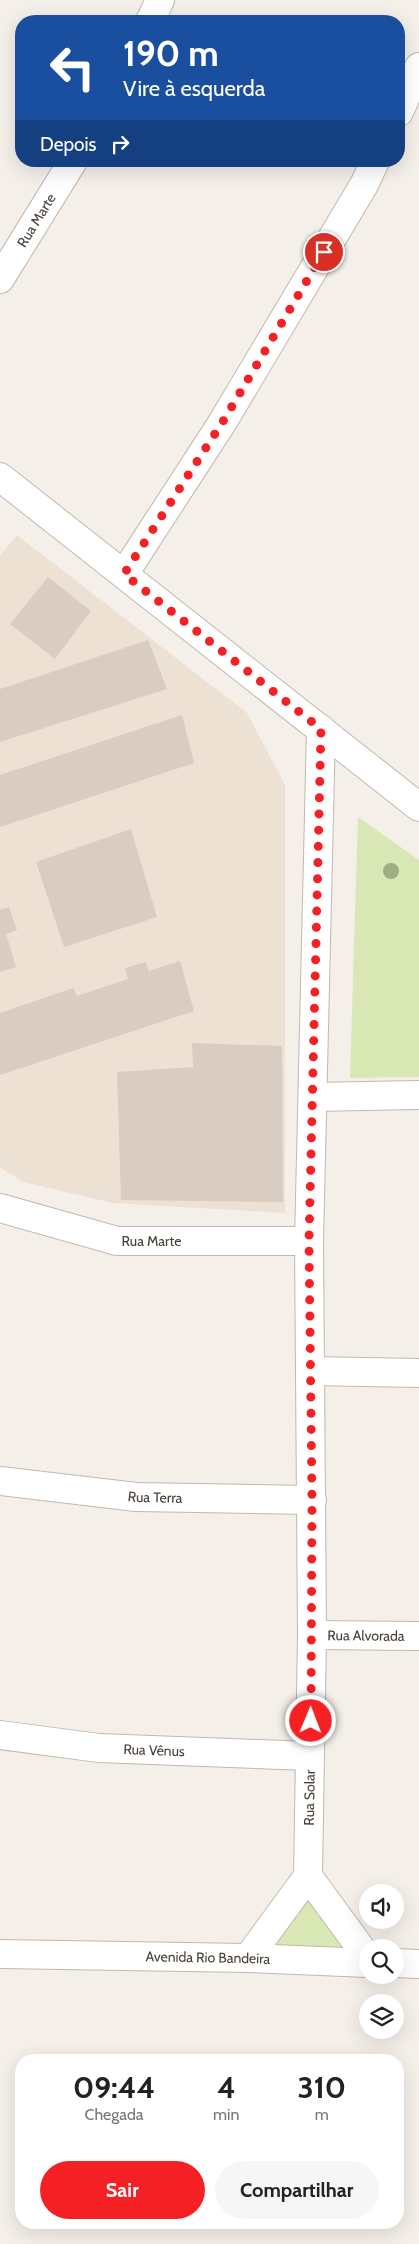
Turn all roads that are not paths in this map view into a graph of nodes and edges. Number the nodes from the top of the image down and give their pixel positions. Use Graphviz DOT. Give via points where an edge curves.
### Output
graph roads {
  1 [pos="160,0"];
  2 [pos="153,15"];
  3 [pos="419,68"];
  4 [pos="405,99"];
  5 [pos="69,167"];
  6 [pos="372,167"];
  7 [pos="0,279"];
  8 [pos="5,490"];
  9 [pos="124,574"];
  10 [pos="321,729"];
  11 [pos="419,807"];
  12 [pos="419,1095"];
  13 [pos="313,1097"];
  14 [pos="0,1208"];
  15 [pos="309,1241"];
  16 [pos="311,1371"];
  17 [pos="419,1373"];
  18 [pos="0,1482"];
  19 [pos="312,1500"];
  20 [pos="312,1635"];
  21 [pos="419,1636"];
  22 [pos="0,1734"];
  23 [pos="310,1756"];
  24 [pos="308,1876"];
  25 [pos="359,1946"];
  26 [pos="0,1954"];
  27 [pos="48,1956"];
  28 [pos="248,1958"];
  29 [pos="359,1963"];
  30 [pos="404,1964"];
  31 [pos="419,1964"];
  32 [pos="0,1966"];
  1 -- 2 [label="street"];
  3 -- 4 [label="street"];
  5 -- 7 [label="street, Rua Marte"];
  6 -- 9 [label="street" via="222,423"];
  8 -- 9 [label="street"];
  9 -- 10 [label="street"];
  10 -- 11 [label="street"];
  10 -- 13 [label="street, Rua Solar"];
  12 -- 13 [label="street"];
  13 -- 15 [label="street, Rua Solar"];
  14 -- 15 [label="street, Rua Marte" via="117,1241"];
  15 -- 16 [label="street, Rua Solar"];
  16 -- 17 [label="street"];
  16 -- 19 [label="street, Rua Solar"];
  18 -- 19 [label="street, Rua Terra" via="136,1497"];
  19 -- 20 [label="street, Rua Solar"];
  20 -- 21 [label="street, Rua Alvorada"];
  20 -- 23 [label="street, Rua Solar"];
  22 -- 23 [label="street, Rua Vênus" via="99,1748"];
  23 -- 24 [label="street, Rua Solar"];
  24 -- 25 [label="street"];
  24 -- 28 [label="street"];
  26 -- 27 [label="street, Avenida Rio Bandeira"];
  27 -- 28 [label="street, Avenida Rio Bandeira"];
  27 -- 32 [label="street, Avenida Rio Bandeira"];
  28 -- 29 [label="street, Avenida Rio Bandeira"];
  30 -- 31 [label="street"];
}
